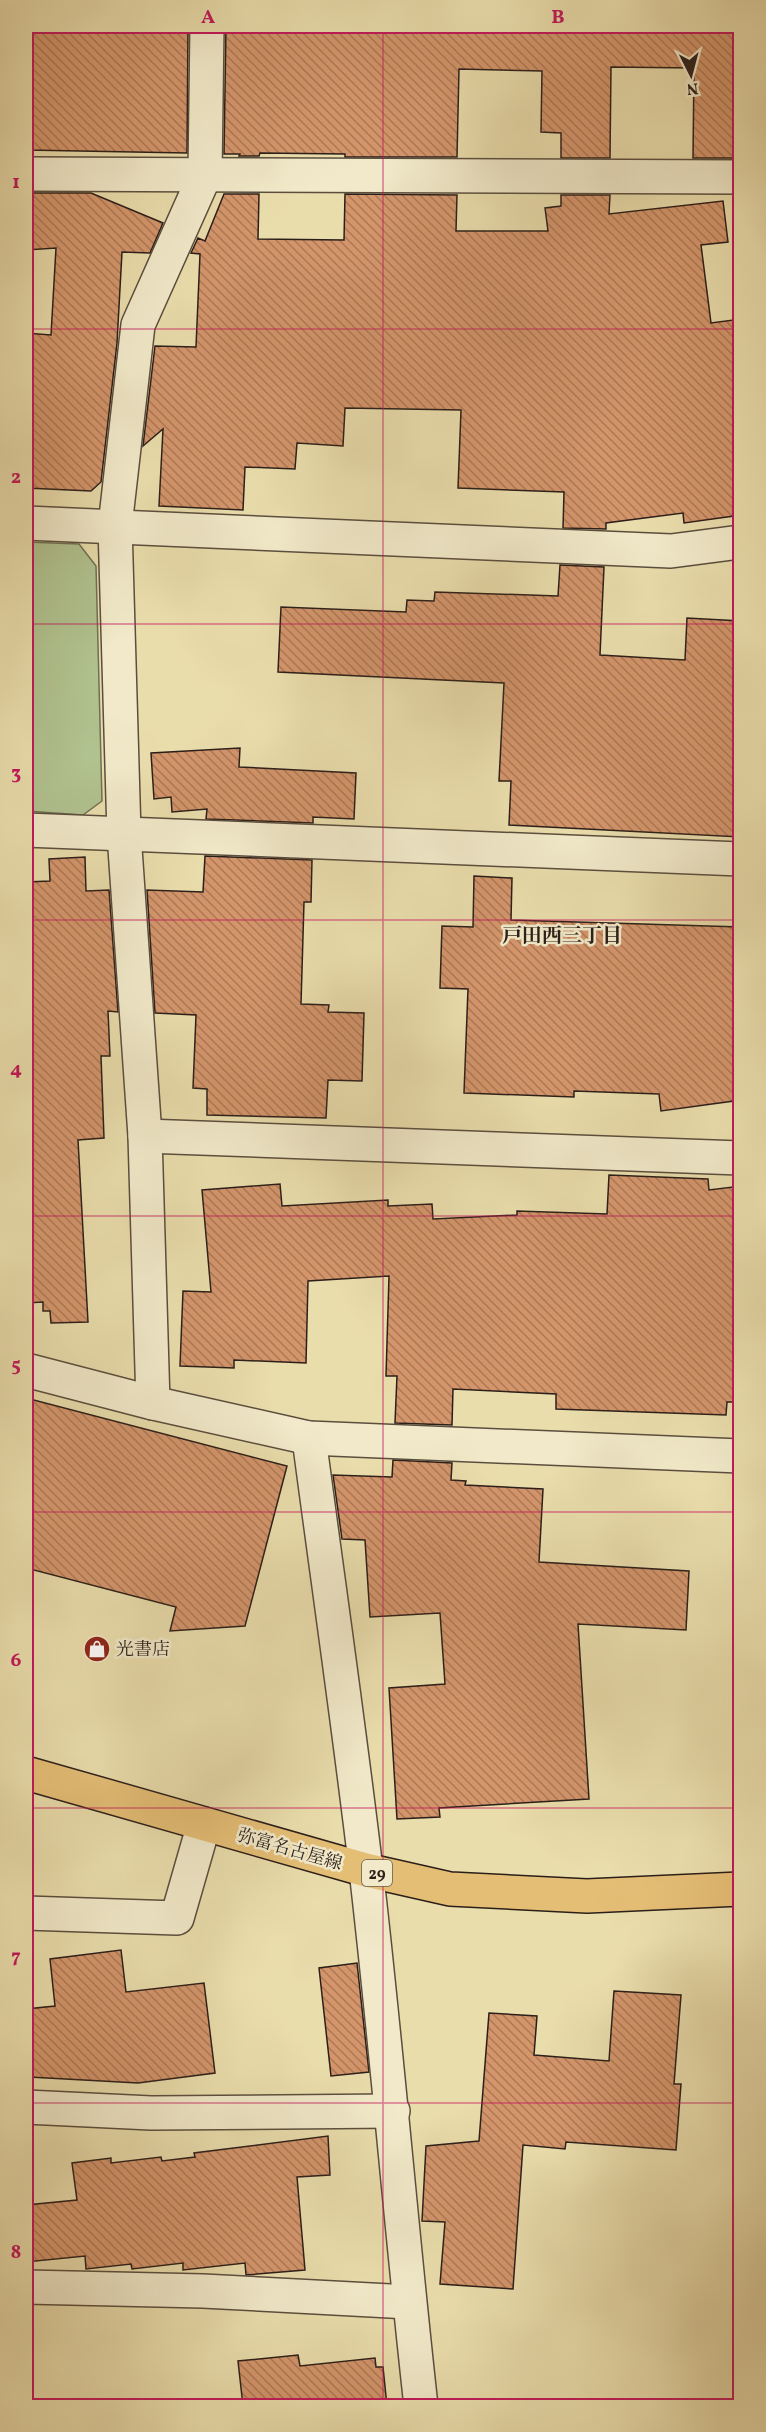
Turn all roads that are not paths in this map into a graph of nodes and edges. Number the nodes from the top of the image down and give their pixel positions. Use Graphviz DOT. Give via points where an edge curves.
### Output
graph roads {
  1 [pos="207,26"];
  2 [pos="26,174"];
  3 [pos="205,175"];
  4 [pos="741,177"];
  5 [pos="26,523"];
  6 [pos="115,526"];
  7 [pos="741,542"];
  8 [pos="26,830"];
  9 [pos="124,834"];
  10 [pos="741,859"];
  11 [pos="145,1136"];
  12 [pos="741,1158"];
  13 [pos="26,1370"];
  14 [pos="153,1403"];
  15 [pos="309,1438"];
  16 [pos="741,1456"];
  17 [pos="26,1773"];
  18 [pos="204,1824"];
  19 [pos="366,1870"];
  20 [pos="741,1889"];
  21 [pos="26,1913"];
  22 [pos="26,2107"];
  23 [pos="393,2110"];
  24 [pos="26,2287"];
  25 [pos="410,2302"];
  26 [pos="421,2406"];
  1 -- 3 [label="street"];
  2 -- 3 [label="street"];
  3 -- 4 [label="street"];
  3 -- 6 [label="street" via="138,325"];
  5 -- 6 [label="street"];
  6 -- 7 [label="street" via="671,551"];
  6 -- 9 [label="street"];
  8 -- 9 [label="street"];
  9 -- 10 [label="street"];
  9 -- 11 [label="street"];
  11 -- 12 [label="street"];
  11 -- 14 [label="street"];
  13 -- 14 [label="street"];
  14 -- 15 [label="street"];
  15 -- 16 [label="street"];
  15 -- 19 [label="street"];
  17 -- 18 [label="main road, 弥富名古屋線 / 29"];
  18 -- 19 [label="main road, 弥富名古屋線 / 29"];
  18 -- 21 [label="street" via="177,1918"];
  19 -- 20 [label="main road, 弥富名古屋線 / 29" via="450,1889 587,1896"];
  19 -- 23 [label="street"];
  22 -- 23 [label="street" via="151,2113"];
  23 -- 25 [label="street"];
  24 -- 25 [label="street"];
  25 -- 26 [label="street"];
}
